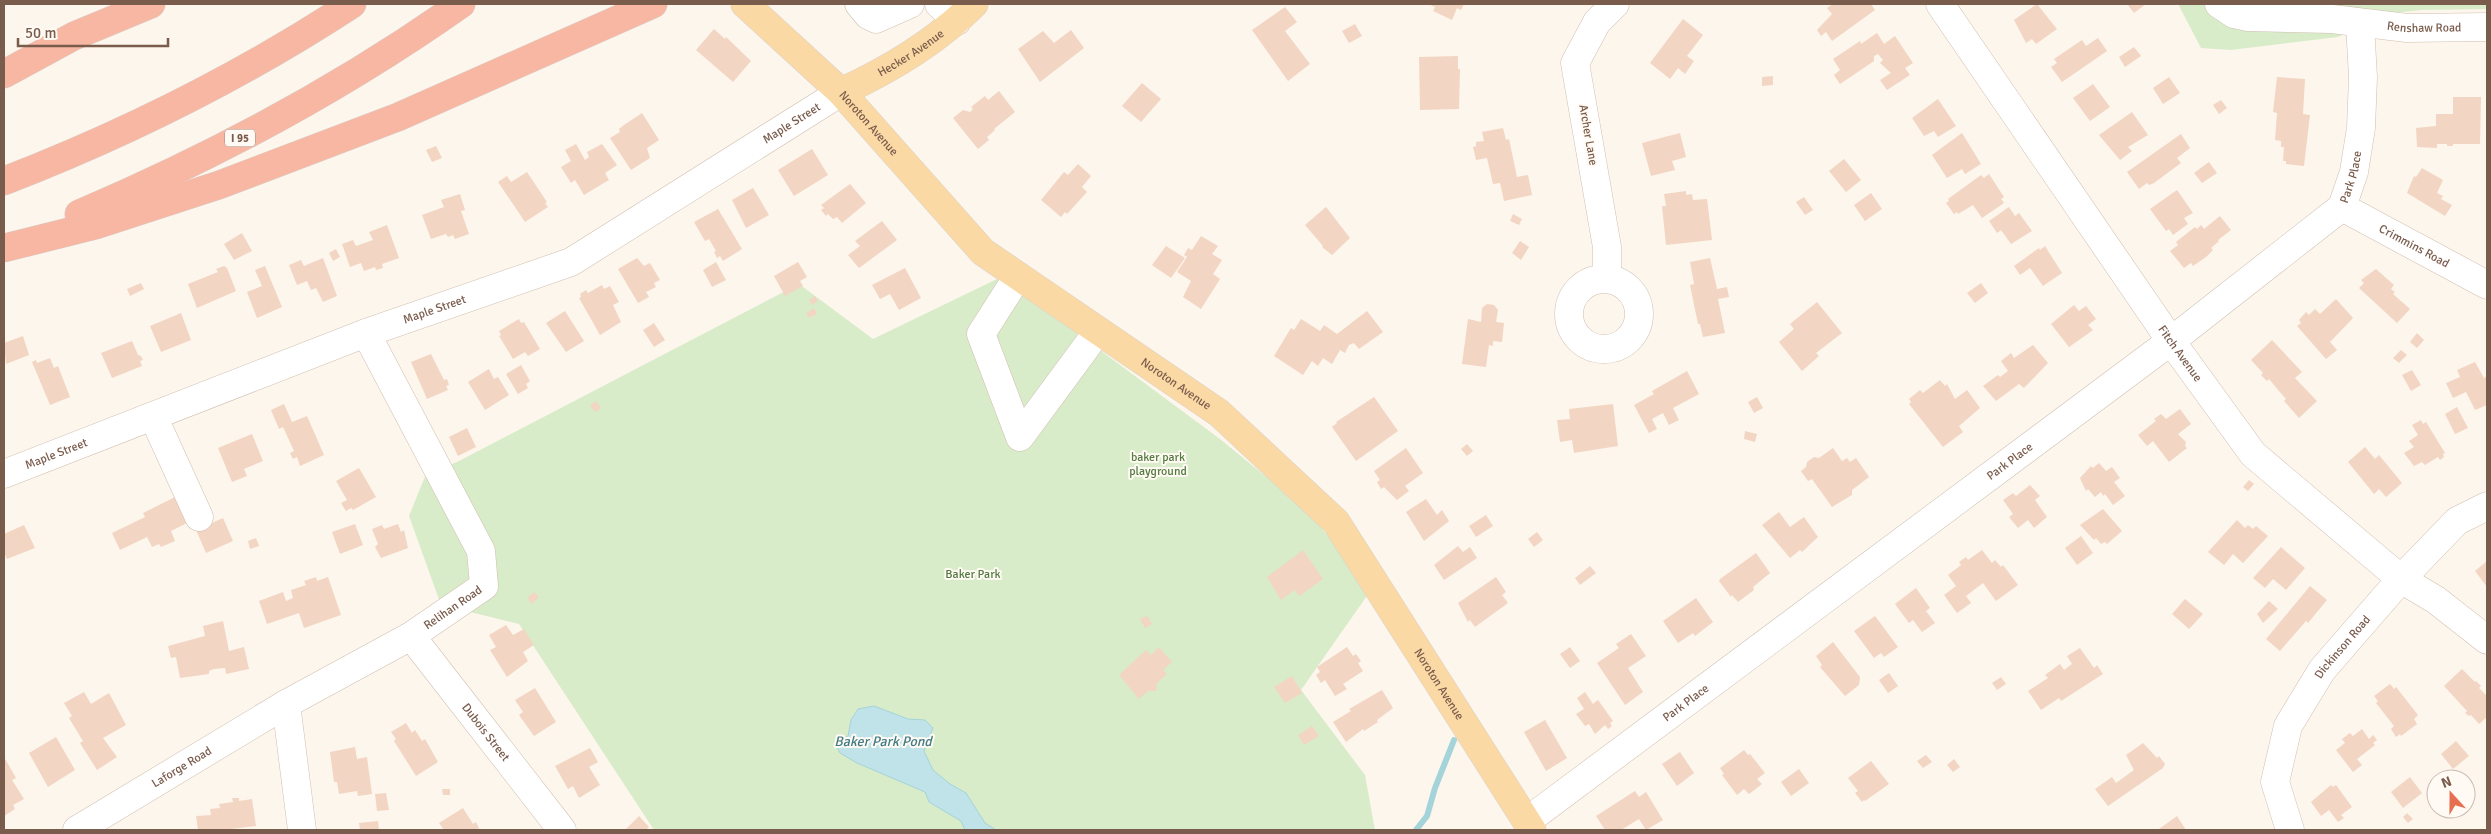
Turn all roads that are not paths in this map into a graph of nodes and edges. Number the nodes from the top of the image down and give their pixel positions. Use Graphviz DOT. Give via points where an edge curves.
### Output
graph roads {
  1 [pos="151,4"];
  2 [pos="352,4"];
  3 [pos="461,4"];
  4 [pos="653,4"];
  5 [pos="745,4"];
  6 [pos="859,4"];
  7 [pos="910,4"];
  8 [pos="1615,4"];
  9 [pos="1940,4"];
  10 [pos="2219,4"];
  11 [pos="957,10"];
  12 [pos="2360,24"];
  13 [pos="2487,27"];
  14 [pos="4,74"];
  15 [pos="841,92"];
  16 [pos="4,181"];
  17 [pos="2342,207"];
  18 [pos="4,246"];
  19 [pos="1018,276"];
  20 [pos="1608,278"];
  21 [pos="2487,285"];
  22 [pos="1098,331"];
  23 [pos="366,333"];
  24 [pos="2171,341"];
  25 [pos="153,416"];
  26 [pos="4,474"];
  27 [pos="2487,506"];
  28 [pos="198,517"];
  29 [pos="2401,579"];
  30 [pos="411,636"];
  31 [pos="2487,640"];
  32 [pos="286,704"];
  33 [pos="1529,826"];
  34 [pos="77,830"];
  35 [pos="302,830"];
  36 [pos="562,830"];
  37 [pos="2290,830"];
  1 -- 14 [label="highway" via="74,36"];
  2 -- 16 [label="highway" via="206,88"];
  3 -- 18 [label="highway, I 95" via="322,94 250,133 119,197"];
  4 -- 18 [label="highway" via="398,117 219,186 122,217"];
  5 -- 15 [label="main road, Noroton Avenue"];
  6 -- 7 [label="street" via="876,19"];
  8 -- 20 [label="street, Archer Lane" via="1597,22 1575,63 1607,247"];
  9 -- 24 [label="street, Fitch Avenue"];
  10 -- 12 [label="street, Renshaw Road" via="2234,14 2248,17 2332,19"];
  11 -- 15 [label="main road, Hecker Avenue" via="885,72"];
  12 -- 13 [label="street, Renshaw Road" via="2407,28"];
  12 -- 17 [label="street, Park Place" via="2361,128 2354,172"];
  15 -- 19 [label="main road, Noroton Avenue" via="983,252"];
  15 -- 23 [label="street, Maple Street" via="571,262"];
  17 -- 21 [label="street, Crimmins Road"];
  17 -- 24 [label="street, Park Place"];
  19 -- 22 [label="main road, Noroton Avenue"];
  19 -- 22 [label="street" via="981,334 1020,437"];
  22 -- 33 [label="main road, Noroton Avenue" via="1219,413 1336,522"];
  23 -- 25 [label="street, Maple Street"];
  23 -- 30 [label="street, Relihan Road" via="481,551 484,586"];
  24 -- 29 [label="street, Fitch Avenue" via="2253,454"];
  24 -- 33 [label="street, Park Place"];
  25 -- 26 [label="street, Maple Street"];
  25 -- 28 [label="street"];
  27 -- 29 [label="street, Dickinson Road" via="2458,521"];
  29 -- 31 [label="street, Fitch Avenue" via="2436,600"];
  29 -- 37 [label="street, Dickinson Road" via="2322,670 2288,726 2275,782"];
  30 -- 32 [label="street, Relihan Road"];
  30 -- 36 [label="street, Dubois Street"];
  32 -- 34 [label="street, Laforge Road"];
  32 -- 35 [label="street"];
}
